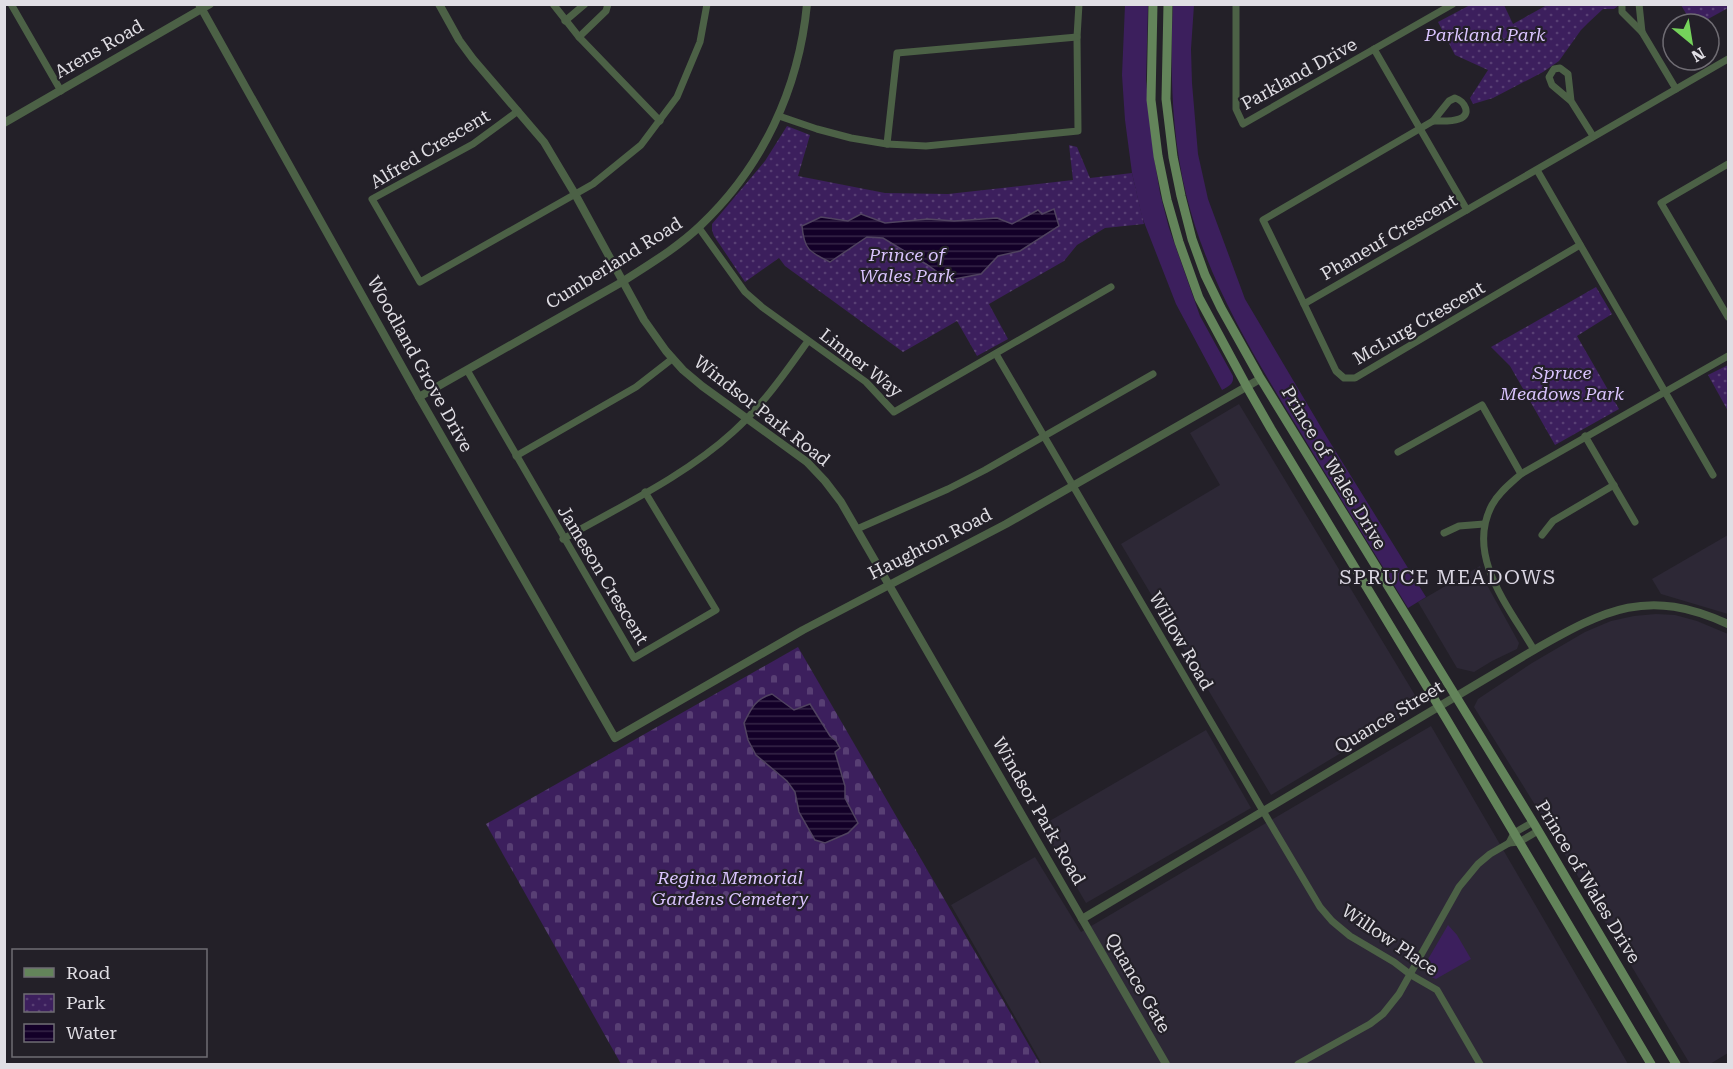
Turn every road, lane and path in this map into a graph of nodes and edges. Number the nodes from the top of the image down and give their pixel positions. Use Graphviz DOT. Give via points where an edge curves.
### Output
graph roads {
  1 [pos="11,4"];
  2 [pos="439,4"];
  3 [pos="553,4"];
  4 [pos="585,4"];
  5 [pos="608,4"];
  6 [pos="707,4"];
  7 [pos="807,4"];
  8 [pos="1079,4"];
  9 [pos="1153,4"];
  10 [pos="1168,4"];
  11 [pos="1236,4"];
  12 [pos="1453,4"];
  13 [pos="1622,4"];
  14 [pos="1639,4"];
  15 [pos="204,6"];
  16 [pos="1440,8"];
  17 [pos="565,21"];
  18 [pos="1642,32"];
  19 [pos="579,36"];
  20 [pos="1077,37"];
  21 [pos="1374,49"];
  22 [pos="1728,59"];
  23 [pos="1676,89"];
  24 [pos="61,91"];
  25 [pos="1571,101"];
  26 [pos="518,111"];
  27 [pos="779,116"];
  28 [pos="660,121"];
  29 [pos="1433,121"];
  30 [pos="4,123"];
  31 [pos="1421,129"];
  32 [pos="1593,136"];
  33 [pos="887,144"];
  34 [pos="1728,164"];
  35 [pos="1537,170"];
  36 [pos="575,194"];
  37 [pos="1467,210"];
  38 [pos="699,228"];
  39 [pos="1580,245"];
  40 [pos="622,282"];
  41 [pos="1111,287"];
  42 [pos="1304,304"];
  43 [pos="1728,317"];
  44 [pos="808,340"];
  45 [pos="996,354"];
  46 [pos="1728,356"];
  47 [pos="672,359"];
  48 [pos="467,370"];
  49 [pos="1153,374"];
  50 [pos="1260,379"];
  51 [pos="1247,387"];
  52 [pos="1666,392"];
  53 [pos="419,397"];
  54 [pos="747,419"];
  55 [pos="1586,436"];
  56 [pos="1044,437"];
  57 [pos="1398,452"];
  58 [pos="516,456"];
  59 [pos="1521,474"];
  60 [pos="1713,475"];
  61 [pos="1614,485"];
  62 [pos="1072,486"];
  63 [pos="645,492"];
  64 [pos="1635,522"];
  65 [pos="1484,524"];
  66 [pos="857,529"];
  67 [pos="1444,533"];
  68 [pos="1542,535"];
  69 [pos="563,539"];
  70 [pos="890,584"];
  71 [pos="1728,624"];
  72 [pos="1534,650"];
  73 [pos="1455,697"];
  74 [pos="1439,707"];
  75 [pos="615,738"];
  76 [pos="1263,811"];
  77 [pos="1533,822"];
  78 [pos="1538,831"];
  79 [pos="1516,838"];
  80 [pos="1082,919"];
  81 [pos="1411,975"];
  82 [pos="1166,1065"];
  83 [pos="1298,1065"];
  84 [pos="1480,1065"];
  85 [pos="1651,1065"];
  86 [pos="1676,1065"];
  1 -- 24 [label="street"];
  2 -- 26 [label="street, Windsor Park Road" via="473,59"];
  3 -- 17 [label="street"];
  4 -- 17 [label="street"];
  5 -- 19 [label="street" via="606,11"];
  6 -- 28 [label="street" via="693,61 677,97"];
  7 -- 27 [label="street, Cumberland Road" via="799,54"];
  8 -- 20 [label="street"];
  9 -- 51 [label="main road, Prince of Wales Drive" via="1152,100 1167,200 1199,298"];
  10 -- 50 [label="main road, Prince of Wales Drive" via="1166,99 1181,196 1205,275"];
  11 -- 21 [label="street, Parkland Drive" via="1236,109 1243,124"];
  12 -- 16 [label="street, Parkland Drive"];
  13 -- 18 [label="street" via="1623,15"];
  14 -- 18 [label="street"];
  15 -- 24 [label="street, Arens Road"];
  15 -- 53 [label="street, Woodland Grove Drive"];
  16 -- 21 [label="street, Parkland Drive"];
  17 -- 19 [label="street"];
  18 -- 23 [label="street"];
  19 -- 28 [label="street"];
  20 -- 33 [label="street" via="897,53"];
  20 -- 33 [label="street" via="1078,131 926,146"];
  21 -- 31 [label="street"];
  22 -- 23 [label="street, Phaneuf Crescent"];
  23 -- 32 [label="street, Phaneuf Crescent"];
  24 -- 30 [label="street, Arens Road"];
  25 -- 25 [label="street" via="1568,74 1554,69 1550,83"];
  25 -- 32 [label="street"];
  26 -- 36 [label="street, Windsor Park Road" via="544,142"];
  26 -- 36 [label="street, Alfred Crescent" via="473,144 372,199 420,282"];
  27 -- 33 [label="street" via="851,138"];
  27 -- 38 [label="street, Cumberland Road" via="744,176"];
  28 -- 36 [label="street" via="621,163"];
  29 -- 29 [label="street" via="1461,118 1465,103 1452,99"];
  29 -- 31 [label="street"];
  31 -- 37 [label="street"];
  31 -- 42 [label="street" via="1263,220"];
  32 -- 35 [label="street, Phaneuf Crescent"];
  34 -- 43 [label="street" via="1661,203"];
  35 -- 37 [label="street, Phaneuf Crescent"];
  35 -- 39 [label="street"];
  36 -- 40 [label="street, Windsor Park Road"];
  37 -- 42 [label="street, Phaneuf Crescent"];
  38 -- 40 [label="street, Cumberland Road"];
  38 -- 44 [label="street, Linner Way" via="745,292"];
  39 -- 42 [label="street, McLurg Crescent" via="1355,378 1344,378 1336,372"];
  39 -- 52 [label="street"];
  40 -- 47 [label="street, Windsor Park Road"];
  40 -- 48 [label="street, Cumberland Road"];
  41 -- 45 [label="street"];
  44 -- 45 [label="street, Linner Way" via="866,382 894,412"];
  44 -- 54 [label="street"];
  45 -- 56 [label="street"];
  46 -- 52 [label="street"];
  47 -- 54 [label="street, Windsor Park Road"];
  47 -- 58 [label="street" via="636,387"];
  48 -- 53 [label="street, Cumberland Road"];
  48 -- 58 [label="street, Jameson Crescent"];
  49 -- 56 [label="street"];
  50 -- 51 [label="street, Haughton Road"];
  50 -- 73 [label="main road, Prince of Wales Drive"];
  51 -- 62 [label="street, Haughton Road"];
  51 -- 74 [label="main road, Prince of Wales Drive"];
  52 -- 55 [label="street"];
  52 -- 60 [label="street"];
  53 -- 75 [label="street, Woodland Grove Drive"];
  54 -- 63 [label="street" via="708,453"];
  54 -- 66 [label="street, Windsor Park Road" via="816,471 842,502"];
  55 -- 59 [label="street"];
  55 -- 61 [label="street"];
  56 -- 62 [label="street"];
  56 -- 66 [label="street" via="967,480"];
  57 -- 59 [label="street" via="1482,405"];
  58 -- 69 [label="street, Jameson Crescent"];
  59 -- 65 [label="street" via="1493,503"];
  61 -- 64 [label="street"];
  61 -- 68 [label="street" via="1553,521"];
  62 -- 70 [label="street, Haughton Road"];
  62 -- 76 [label="street, Willow Road"];
  63 -- 69 [label="street"];
  63 -- 69 [label="street, Jameson Crescent" via="716,610 634,658"];
  65 -- 67 [label="street" via="1459,526"];
  65 -- 72 [label="street" via="1486,564"];
  66 -- 70 [label="street, Windsor Park Road"];
  70 -- 75 [label="street, Haughton Road"];
  70 -- 80 [label="street, Windsor Park Road"];
  71 -- 72 [label="street, Quance Street" via="1685,608 1632,606 1599,615"];
  72 -- 73 [label="street, Quance Street"];
  73 -- 74 [label="street, Quance Street"];
  73 -- 77 [label="main road, Prince of Wales Drive"];
  74 -- 76 [label="street, Quance Street"];
  74 -- 79 [label="main road, Prince of Wales Drive"];
  76 -- 80 [label="street, Quance Street"];
  76 -- 81 [label="street, Willow Place" via="1332,921"];
  77 -- 78 [label="main road, Prince of Wales Drive"];
  77 -- 79 [label="street"];
  78 -- 79 [label="street"];
  78 -- 86 [label="main road, Prince of Wales Drive"];
  79 -- 81 [label="street" via="1478,864 1459,887"];
  79 -- 85 [label="main road, Prince of Wales Drive"];
  80 -- 82 [label="street, Quance Gate"];
  81 -- 83 [label="street" via="1383,1014"];
  81 -- 84 [label="street, Willow Place" via="1439,993"];
}
